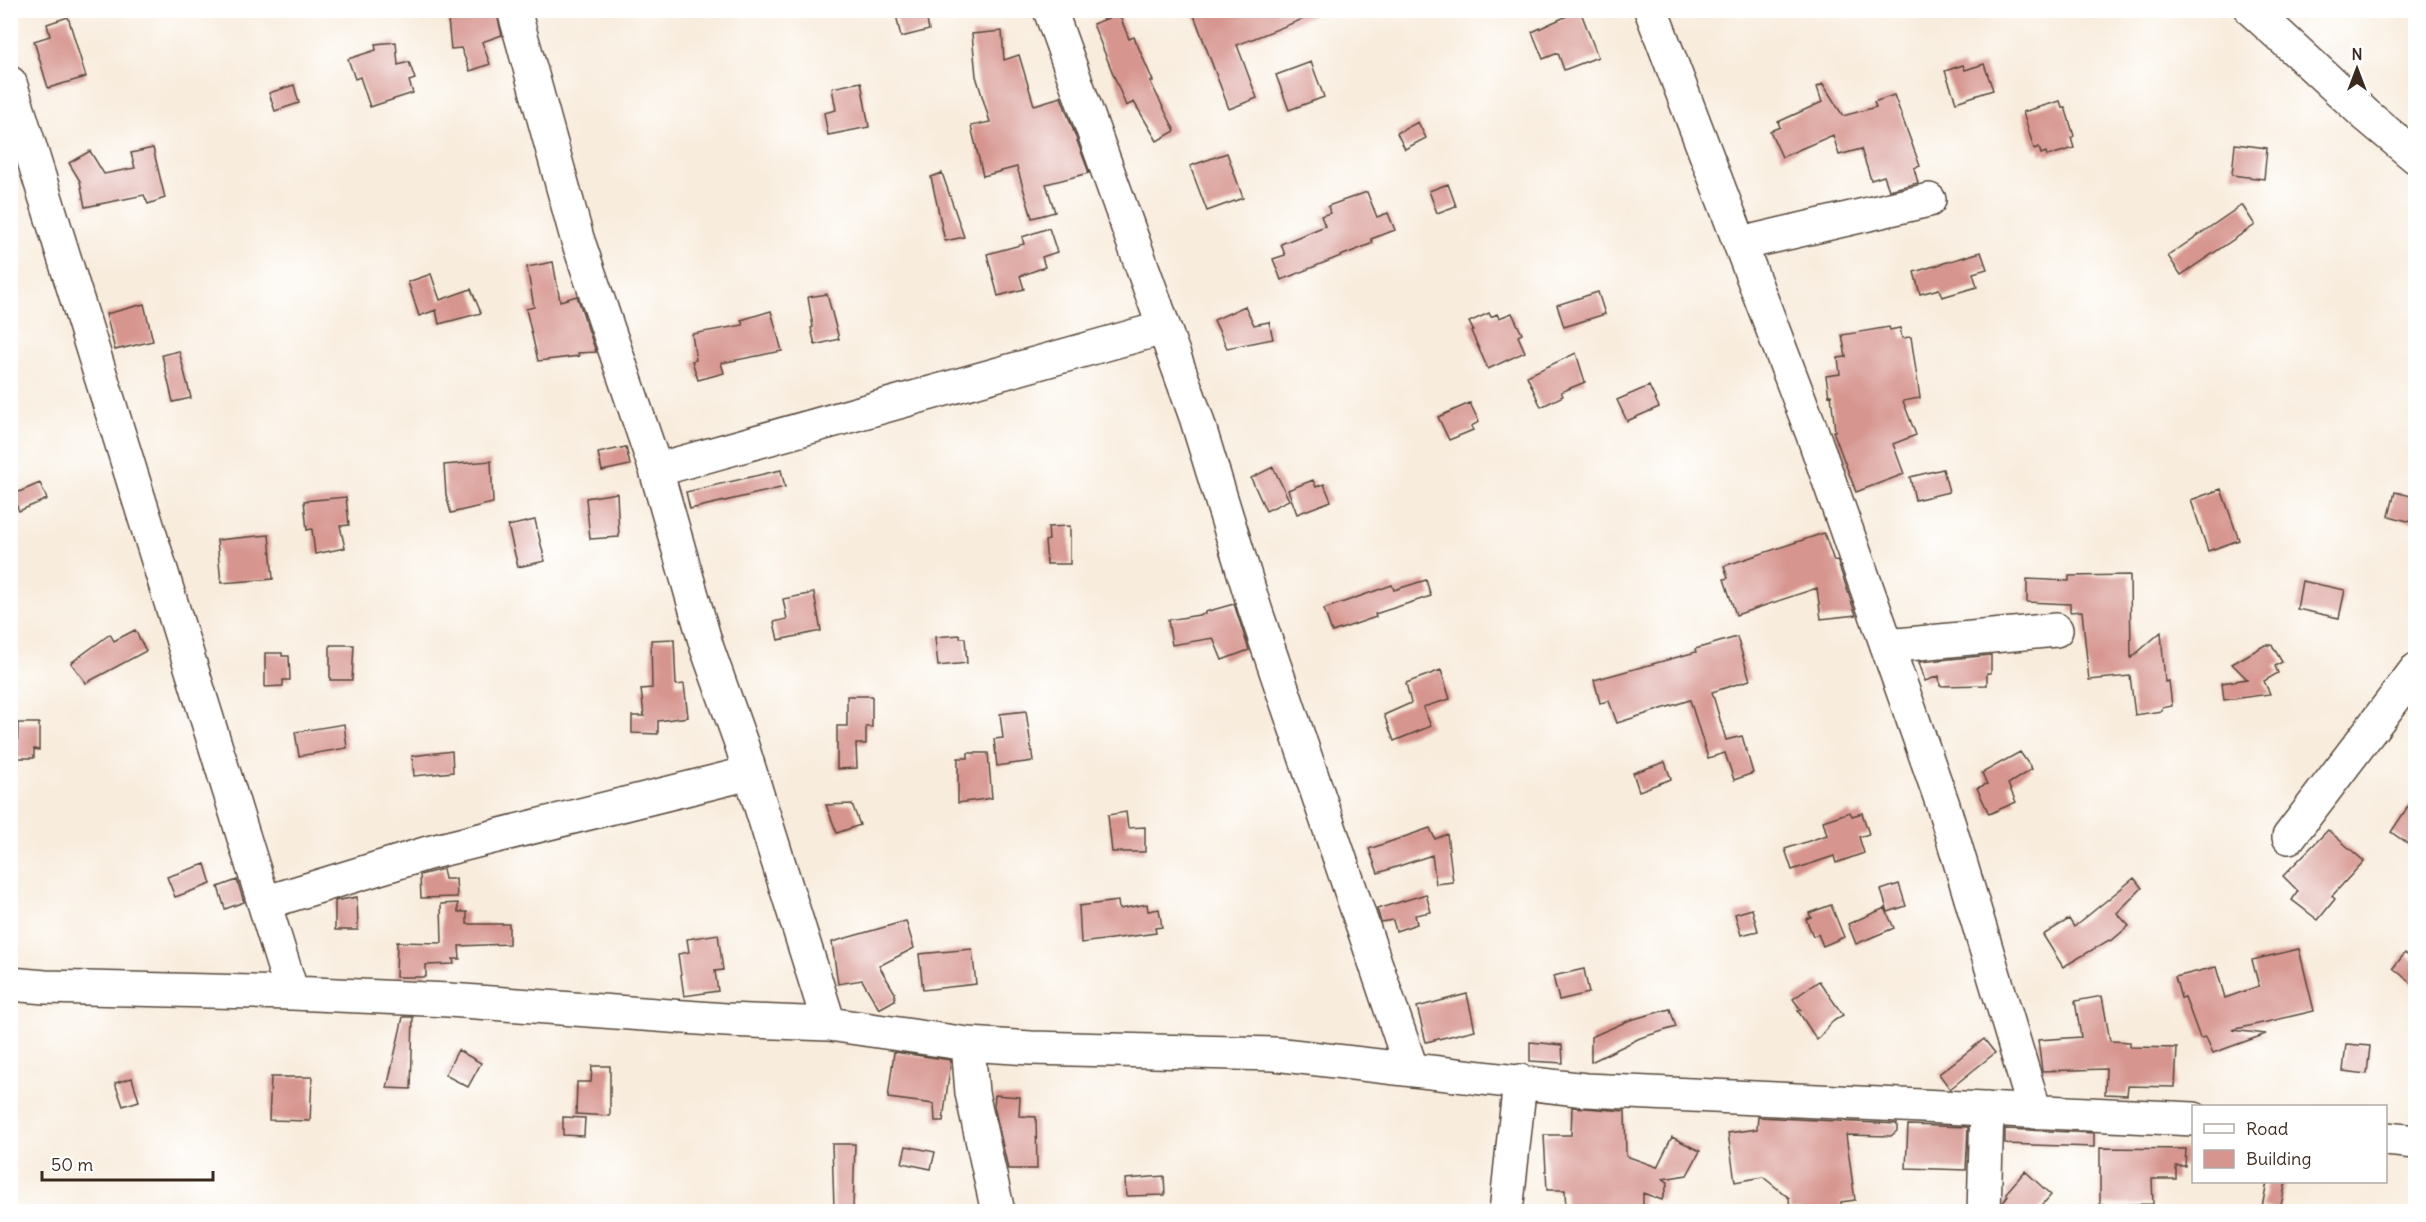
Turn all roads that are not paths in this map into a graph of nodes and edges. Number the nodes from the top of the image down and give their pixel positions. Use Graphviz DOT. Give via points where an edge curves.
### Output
graph roads {
  1 [pos="514,10"];
  2 [pos="1050,10"];
  3 [pos="1651,10"];
  4 [pos="2252,10"];
  5 [pos="10,83"];
  6 [pos="2415,157"];
  7 [pos="1929,200"];
  8 [pos="1740,244"];
  9 [pos="1163,328"];
  10 [pos="656,470"];
  11 [pos="2056,630"];
  12 [pos="1887,646"];
  13 [pos="2415,670"];
  14 [pos="750,773"];
  15 [pos="2289,837"];
  16 [pos="264,903"];
  17 [pos="10,984"];
  18 [pos="292,993"];
  19 [pos="829,1024"];
  20 [pos="968,1044"];
  21 [pos="1411,1068"];
  22 [pos="1520,1081"];
  23 [pos="1987,1109"];
  24 [pos="2035,1112"];
  25 [pos="2192,1119"];
  26 [pos="2387,1138"];
  27 [pos="2415,1142"];
  28 [pos="998,1212"];
  29 [pos="1506,1212"];
  30 [pos="1984,1212"];
  1 -- 10 [label="street" via="578,238"];
  2 -- 9 [label="street"];
  3 -- 8 [label="street"];
  4 -- 6 [label="street"];
  5 -- 16 [label="street"];
  7 -- 8 [label="street"];
  8 -- 12 [label="street"];
  9 -- 10 [label="street"];
  9 -- 21 [label="street" via="1196,417 1255,609"];
  10 -- 14 [label="street" via="707,648"];
  11 -- 12 [label="street"];
  12 -- 24 [label="street" via="1943,806"];
  13 -- 15 [label="street"];
  14 -- 16 [label="street" via="428,854"];
  14 -- 19 [label="street"];
  16 -- 18 [label="street"];
  17 -- 18 [label="street"];
  18 -- 19 [label="street"];
  19 -- 20 [label="street"];
  20 -- 21 [label="street" via="1275,1054"];
  20 -- 28 [label="street" via="972,1093"];
  21 -- 22 [label="street"];
  22 -- 23 [label="street" via="1586,1090"];
  22 -- 29 [label="street"];
  23 -- 24 [label="street"];
  23 -- 30 [label="street"];
  24 -- 25 [label="street"];
  26 -- 27 [label="street"];
}
